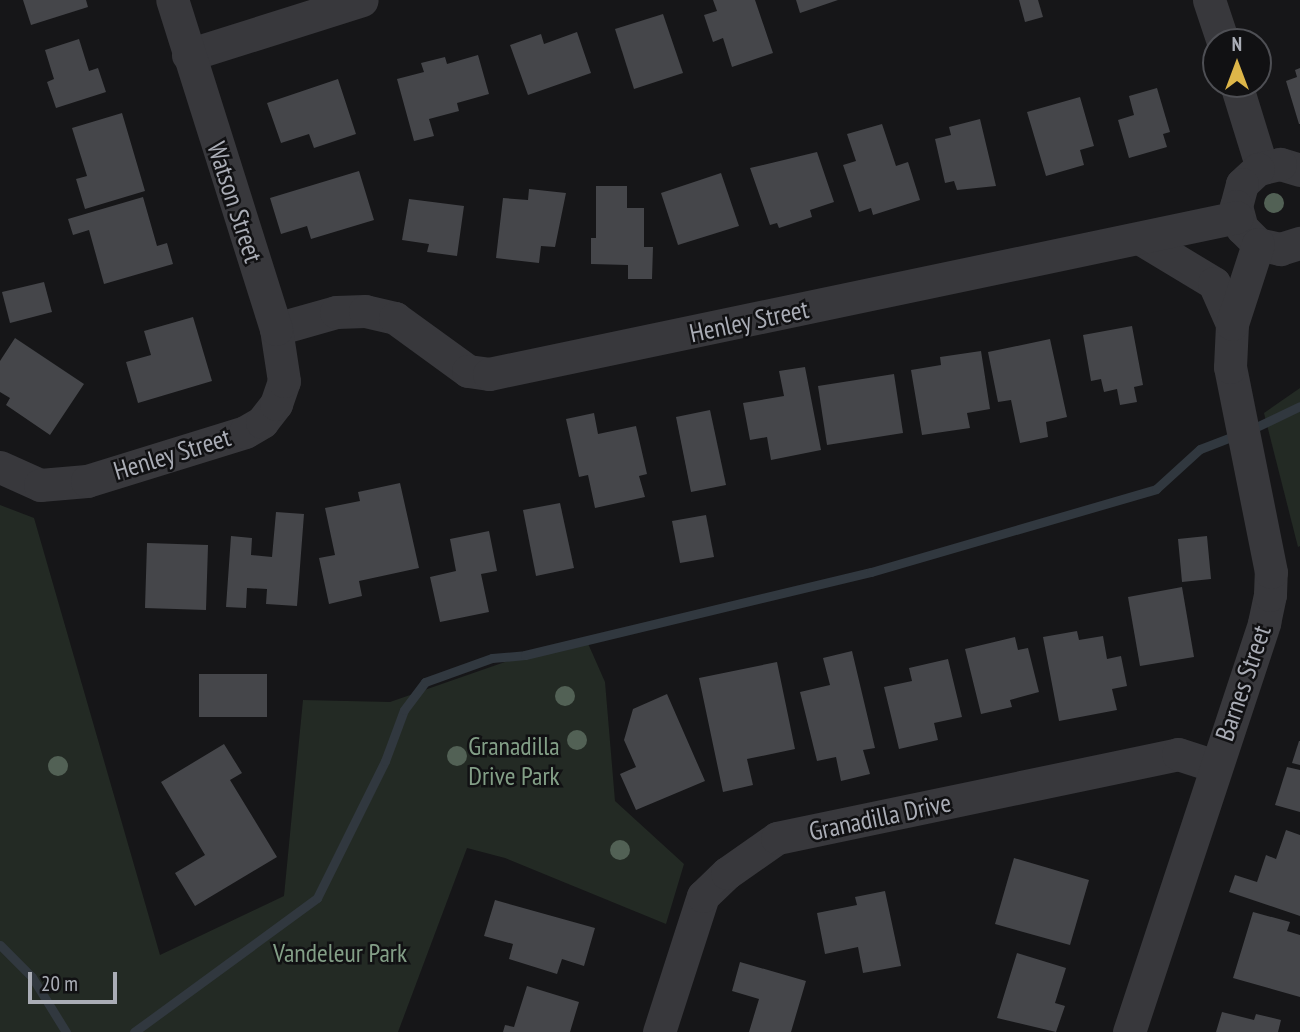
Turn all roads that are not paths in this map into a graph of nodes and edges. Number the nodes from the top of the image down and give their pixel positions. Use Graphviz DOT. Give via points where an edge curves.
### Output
graph roads {
  1 [pos="172,0"];
  2 [pos="362,0"];
  3 [pos="1209,0"];
  4 [pos="1218,28"];
  5 [pos="188,55"];
  6 [pos="1240,98"];
  7 [pos="1262,168"];
  8 [pos="1300,170"];
  9 [pos="1237,217"];
  10 [pos="1141,239"];
  11 [pos="1300,243"];
  12 [pos="1258,244"];
  13 [pos="1232,324"];
  14 [pos="276,329"];
  15 [pos="276,404"];
  16 [pos="0,467"];
  17 [pos="1215,766"];
  18 [pos="659,1032"];
  19 [pos="1129,1032"];
  1 -- 5 [label="street, Watson Street"];
  2 -- 5 [label="street"];
  3 -- 4 [label="street"];
  5 -- 14 [label="street, Watson Street"];
  6 -- 7 [label="street"];
  7 -- 8 [label="street" via="1280,164"];
  7 -- 9 [label="street" via="1242,184 1236,199"];
  9 -- 10 [label="street, Henley Street"];
  9 -- 12 [label="street"];
  10 -- 13 [label="street, Barnes Street" via="1214,283"];
  10 -- 14 [label="street, Henley Street" via="489,374 468,371 416,332 385,316 336,312"];
  11 -- 12 [label="street" via="1280,249"];
  12 -- 13 [label="street, Barnes Street"];
  13 -- 17 [label="street, Barnes Street" via="1231,394 1270,572 1270,595"];
  14 -- 15 [label="street, Watson Street" via="284,381"];
  15 -- 16 [label="street, Henley Street" via="262,422 245,432 59,486 40,485"];
  17 -- 18 [label="street, Granadilla Drive" via="1178,754 777,838 703,896"];
  17 -- 19 [label="street, Barnes Street"];
}
